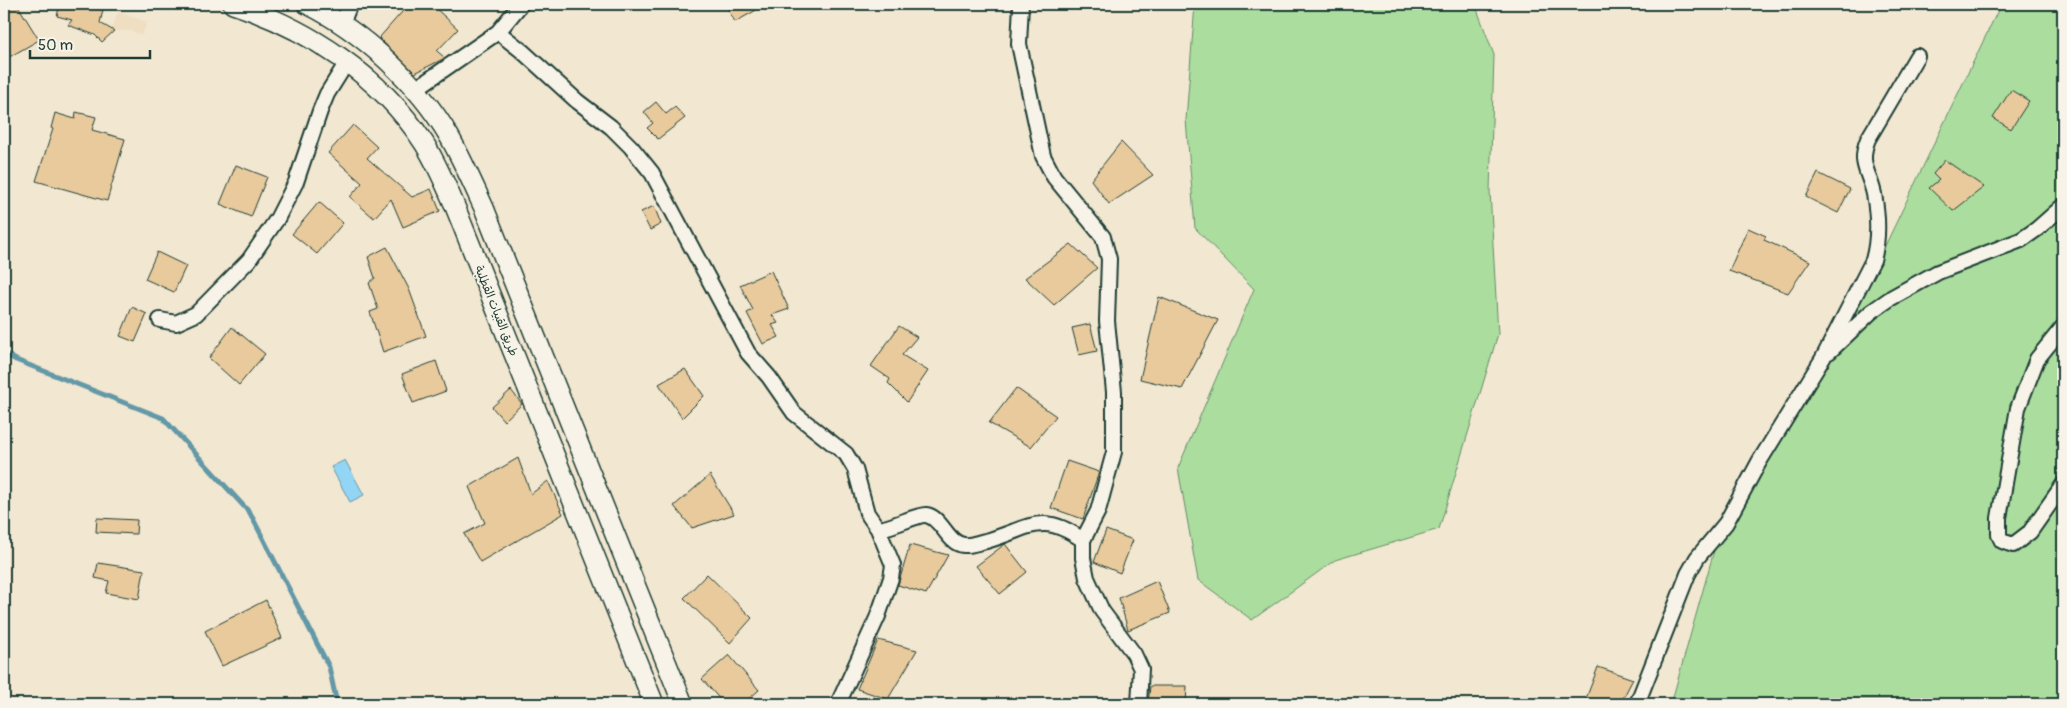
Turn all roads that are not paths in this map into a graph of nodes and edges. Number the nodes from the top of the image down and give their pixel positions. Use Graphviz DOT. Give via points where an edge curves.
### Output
graph roads {
  1 [pos="232,4"];
  2 [pos="307,4"];
  3 [pos="350,4"];
  4 [pos="521,4"];
  5 [pos="1021,4"];
  6 [pos="342,24"];
  7 [pos="498,32"];
  8 [pos="1917,56"];
  9 [pos="347,62"];
  10 [pos="414,90"];
  11 [pos="462,161"];
  12 [pos="440,172"];
  13 [pos="2063,206"];
  14 [pos="160,320"];
  15 [pos="2063,327"];
  16 [pos="1823,358"];
  17 [pos="2063,485"];
  18 [pos="878,529"];
  19 [pos="1083,540"];
  20 [pos="654,704"];
  21 [pos="683,704"];
  22 [pos="838,704"];
  23 [pos="1140,704"];
  24 [pos="1637,704"];
  1 -- 9 [label="main road, طريق القبيات القطلبة" via="300,32"];
  2 -- 6 [label="main road"];
  3 -- 6 [label="street"];
  4 -- 7 [label="street"];
  5 -- 19 [label="street" via="1018,44 1043,156 1054,177 1103,237 1109,260 1107,321 1114,392 1114,452 1098,511"];
  6 -- 10 [label="main road" via="376,50"];
  7 -- 10 [label="street"];
  7 -- 18 [label="street" via="611,127 652,173 748,352 794,413 846,454 855,469 870,519"];
  8 -- 16 [label="street" via="1864,151 1864,166 1874,194 1877,245 1873,260"];
  9 -- 12 [label="main road, طريق القبيات القطلبة" via="399,111 424,143"];
  9 -- 14 [label="street" via="327,94 296,182 277,219 249,260 196,314 176,323"];
  10 -- 11 [label="main road" via="448,135"];
  11 -- 12 [label="main road"];
  11 -- 21 [label="main road" via="484,208"];
  12 -- 20 [label="main road, طريق القبيات القطلبة"];
  13 -- 16 [label="street" via="2021,240 1938,272 1891,298 1871,312"];
  15 -- 17 [label="street" via="2037,359 2018,408 1999,518 2002,542 2013,545 2026,536"];
  16 -- 24 [label="street" via="1726,523 1690,569"];
  18 -- 19 [label="street" via="923,515 931,516 956,542 965,546 1043,523 1060,527"];
  18 -- 22 [label="street" via="893,565 891,578 878,616"];
  19 -- 23 [label="street" via="1087,578 1102,611 1134,654 1141,669"];
}
